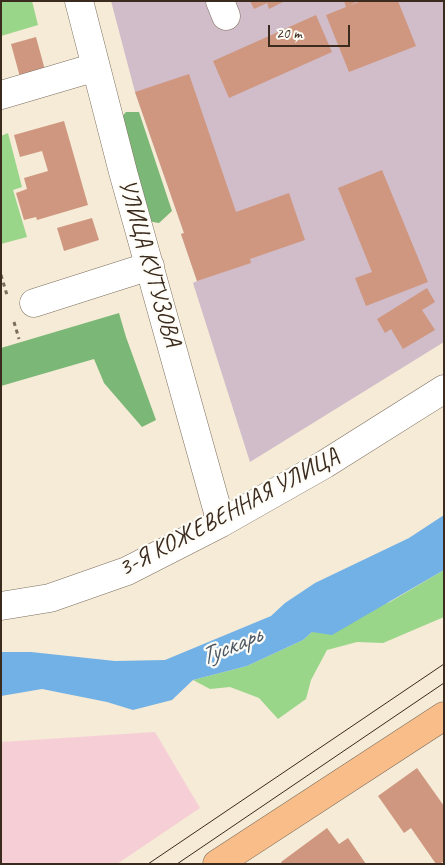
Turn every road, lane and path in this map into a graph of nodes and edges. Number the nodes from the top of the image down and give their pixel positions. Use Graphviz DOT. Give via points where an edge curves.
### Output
graph roads {
  1 [pos="79,1"];
  2 [pos="96,68"];
  3 [pos="1,96"];
  4 [pos="150,266"];
  5 [pos="34,303"];
  6 [pos="444,389"];
  7 [pos="221,523"];
  8 [pos="1,606"];
  9 [pos="444,716"];
  10 [pos="217,864"];
  1 -- 2 [label="street, УЛИЦА КУТУЗОВА"];
  2 -- 3 [label="street"];
  2 -- 4 [label="street, УЛИЦА КУТУЗОВА"];
  4 -- 5 [label="street"];
  4 -- 7 [label="street, УЛИЦА КУТУЗОВА"];
  6 -- 7 [label="street, 3-Я КОЖЕВЕННАЯ УЛИЦА" via="325,464"];
  7 -- 8 [label="street, 3-Я КОЖЕВЕННАЯ УЛИЦА" via="127,571 50,598"];
  9 -- 10 [label="main road"];
}
